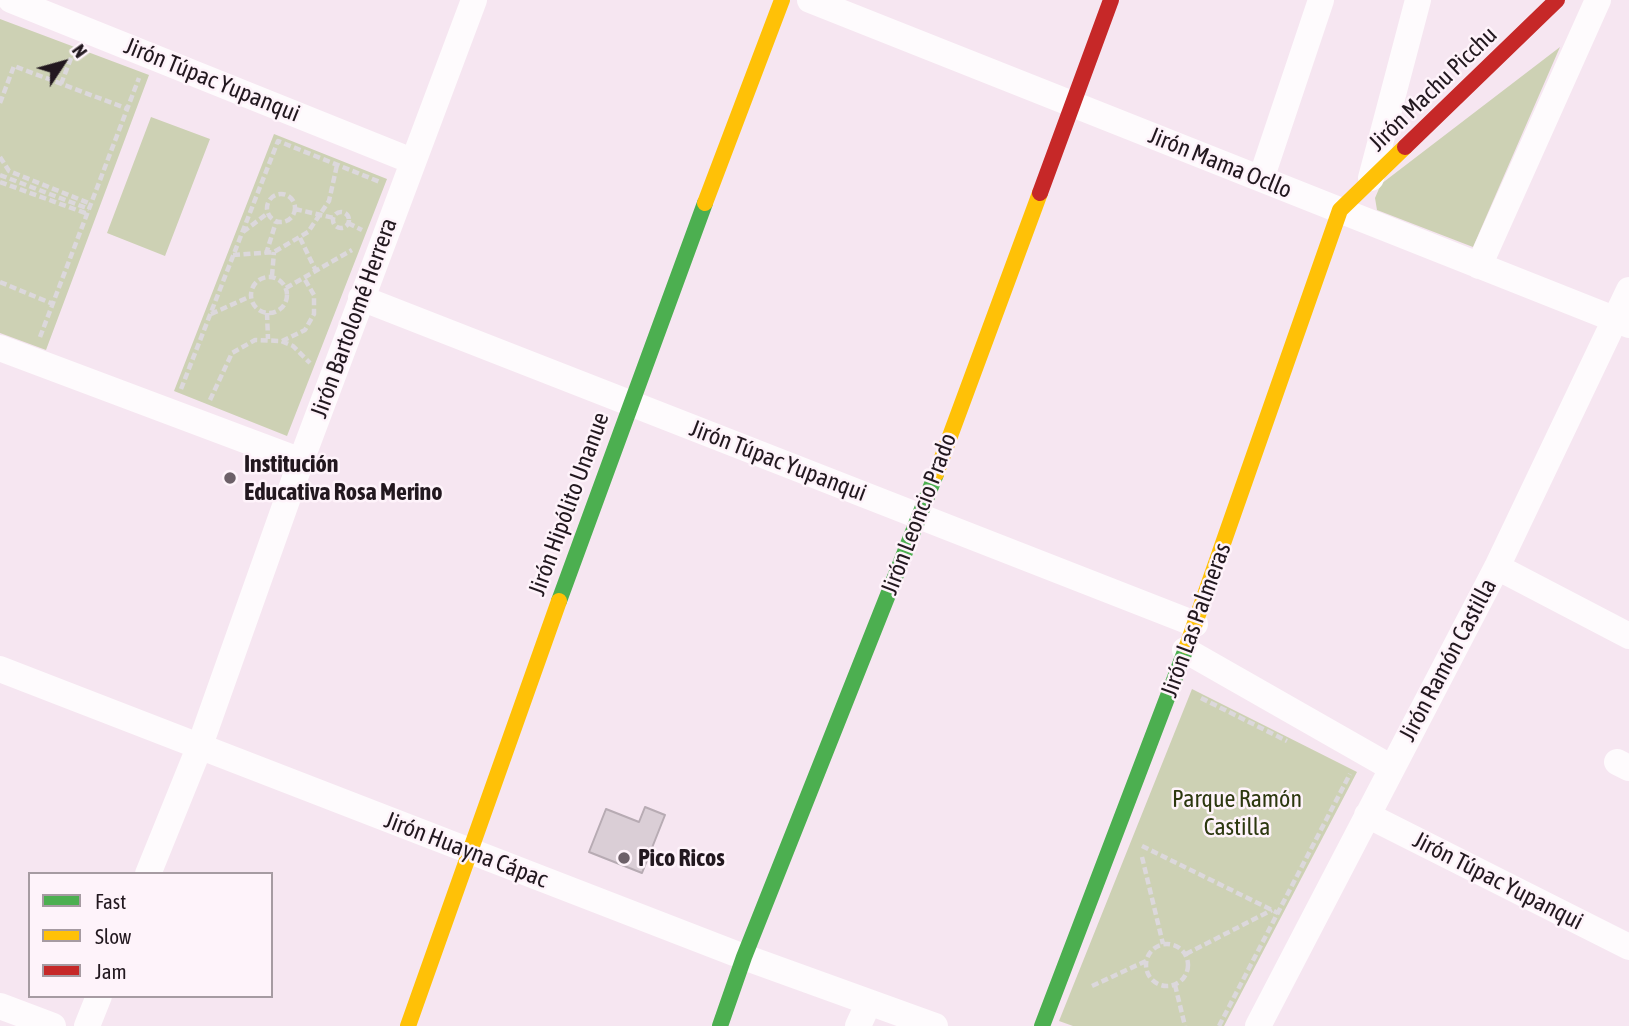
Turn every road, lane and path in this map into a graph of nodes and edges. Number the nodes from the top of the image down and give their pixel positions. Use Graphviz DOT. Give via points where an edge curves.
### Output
graph roads {
  1 [pos="11,0"];
  2 [pos="474,0"];
  3 [pos="782,0"];
  4 [pos="810,0"];
  5 [pos="1111,0"];
  6 [pos="1321,0"];
  7 [pos="1418,0"];
  8 [pos="1557,0"];
  9 [pos="1598,0"];
  10 [pos="61,48"];
  11 [pos="73,53"];
  12 [pos="84,57"];
  13 [pos="129,74"];
  14 [pos="61,84"];
  15 [pos="0,103"];
  16 [pos="1072,104"];
  17 [pos="128,109"];
  18 [pos="0,157"];
  19 [pos="412,161"];
  20 [pos="337,165"];
  21 [pos="0,174"];
  22 [pos="25,177"];
  23 [pos="1261,179"];
  24 [pos="0,182"];
  25 [pos="1369,183"];
  26 [pos="21,186"];
  27 [pos="376,194"];
  28 [pos="89,209"];
  29 [pos="295,209"];
  30 [pos="1340,210"];
  31 [pos="268,213"];
  32 [pos="323,213"];
  33 [pos="334,218"];
  34 [pos="367,218"];
  35 [pos="276,222"];
  36 [pos="348,223"];
  37 [pos="362,230"];
  38 [pos="242,232"];
  39 [pos="300,238"];
  40 [pos="355,248"];
  41 [pos="274,251"];
  42 [pos="265,254"];
  43 [pos="233,255"];
  44 [pos="349,261"];
  45 [pos="1479,265"];
  46 [pos="316,271"];
  47 [pos="272,276"];
  48 [pos="304,278"];
  49 [pos="0,282"];
  50 [pos="286,288"];
  51 [pos="1629,290"];
  52 [pos="251,296"];
  53 [pos="361,298"];
  54 [pos="53,304"];
  55 [pos="267,313"];
  56 [pos="211,314"];
  57 [pos="1622,323"];
  58 [pos="30,335"];
  59 [pos="268,339"];
  60 [pos="281,341"];
  61 [pos="0,348"];
  62 [pos="315,350"];
  63 [pos="310,363"];
  64 [pos="306,374"];
  65 [pos="190,393"];
  66 [pos="200,397"];
  67 [pos="209,401"];
  68 [pos="629,403"];
  69 [pos="222,406"];
  70 [pos="301,461"];
  71 [pos="920,517"];
  72 [pos="1497,567"];
  73 [pos="1195,624"];
  74 [pos="1629,636"];
  75 [pos="1185,650"];
  76 [pos="0,669"];
  77 [pos="1195,695"];
  78 [pos="1291,743"];
  79 [pos="199,748"];
  80 [pos="1339,767"];
  81 [pos="1392,768"];
  82 [pos="1367,815"];
  83 [pos="470,852"];
  84 [pos="149,872"];
  85 [pos="1275,911"];
  86 [pos="1163,944"];
  87 [pos="1629,947"];
  88 [pos="1186,954"];
  89 [pos="744,957"];
  90 [pos="1146,961"];
  91 [pos="1174,985"];
  92 [pos="1086,989"];
  93 [pos="98,998"];
  94 [pos="0,1006"];
  95 [pos="864,1014"];
  96 [pos="53,1026"];
  97 [pos="87,1026"];
  98 [pos="408,1026"];
  99 [pos="720,1026"];
  100 [pos="934,1026"];
  101 [pos="1042,1026"];
  102 [pos="1185,1026"];
  103 [pos="1219,1026"];
  104 [pos="1258,1026"];
  1 -- 19 [label="street, Jirón Túpac Yupanqui"];
  2 -- 19 [label="street, Jirón Bartolomé Herrera"];
  3 -- 68 [label="street, Jirón Hipólito Unanue"];
  4 -- 16 [label="street, Jirón Mama Ocllo"];
  5 -- 16 [label="street, Jirón Leoncio Prado"];
  6 -- 23 [label="street"];
  7 -- 25 [label="street"];
  8 -- 25 [label="street, Jirón Machu Picchu"];
  9 -- 45 [label="street"];
  10 -- 11 [label="path"];
  11 -- 12 [label="path"];
  11 -- 14 [label="path"];
  13 -- 17 [label="path" via="140,78"];
  14 -- 15 [label="path" via="14,66"];
  14 -- 17 [label="path"];
  16 -- 23 [label="street, Jirón Mama Ocllo"];
  16 -- 71 [label="street, Jirón Leoncio Prado"];
  17 -- 28 [label="path"];
  18 -- 22 [label="path" via="9,171"];
  19 -- 53 [label="street, Jirón Bartolomé Herrera"];
  20 -- 27 [label="path" via="381,182"];
  20 -- 32 [label="path"];
  20 -- 38 [label="path" via="278,141"];
  21 -- 26 [label="path"];
  22 -- 26 [label="path"];
  22 -- 28 [label="path"];
  23 -- 30 [label="street, Jirón Mama Ocllo"];
  24 -- 26 [label="path"];
  25 -- 30 [label="street, Jirón Machu Picchu"];
  26 -- 28 [label="path"];
  28 -- 54 [label="path"];
  29 -- 31 [label="path" via="292,199 279,194 267,203"];
  29 -- 32 [label="path"];
  29 -- 35 [label="path" via="290,219"];
  30 -- 45 [label="street, Jirón Mama Ocllo"];
  30 -- 73 [label="street, Jirón Las Palmeras"];
  31 -- 35 [label="path"];
  31 -- 38 [label="path"];
  32 -- 33 [label="path"];
  32 -- 39 [label="path"];
  33 -- 36 [label="path" via="344,213"];
  33 -- 36 [label="path" via="338,227"];
  34 -- 37 [label="path"];
  35 -- 42 [label="path"];
  36 -- 37 [label="path"];
  37 -- 40 [label="path"];
  38 -- 43 [label="path"];
  39 -- 41 [label="path"];
  39 -- 46 [label="path"];
  40 -- 44 [label="path"];
  40 -- 46 [label="path"];
  41 -- 42 [label="path"];
  41 -- 47 [label="path"];
  42 -- 43 [label="path"];
  43 -- 56 [label="path"];
  45 -- 57 [label="street, Jirón Mama Ocllo"];
  46 -- 48 [label="path"];
  47 -- 50 [label="path"];
  47 -- 52 [label="path" via="257,282"];
  48 -- 50 [label="path"];
  48 -- 60 [label="path" via="314,295 314,314 305,330"];
  49 -- 54 [label="path"];
  50 -- 55 [label="path" via="283,308"];
  51 -- 57 [label="street, Jirón Ramón Castilla"];
  52 -- 55 [label="path" via="254,305"];
  52 -- 56 [label="path"];
  53 -- 68 [label="street, Jirón Túpac Yupanqui"];
  53 -- 70 [label="street, Jirón Bartolomé Herrera"];
  54 -- 58 [label="path" via="39,339"];
  55 -- 59 [label="path"];
  56 -- 65 [label="path" via="181,389"];
  57 -- 72 [label="street, Jirón Ramón Castilla"];
  59 -- 60 [label="path"];
  59 -- 67 [label="path" via="232,353"];
  60 -- 63 [label="path"];
  61 -- 70 [label="street"];
  62 -- 63 [label="path"];
  63 -- 64 [label="path"];
  66 -- 67 [label="path"];
  67 -- 69 [label="path"];
  68 -- 71 [label="street, Jirón Túpac Yupanqui"];
  68 -- 83 [label="street, Jirón Hipólito Unanue"];
  70 -- 79 [label="street, Jirón Bartolomé Herrera"];
  71 -- 73 [label="street, Jirón Túpac Yupanqui"];
  71 -- 89 [label="street, Jirón Leoncio Prado"];
  72 -- 74 [label="street"];
  72 -- 81 [label="street, Jirón Ramón Castilla"];
  73 -- 75 [label="street, Jirón Las Palmeras"];
  75 -- 81 [label="street"];
  75 -- 101 [label="street, Jirón Las Palmeras"];
  76 -- 79 [label="street, Jirón Huayna Cápac"];
  77 -- 78 [label="path"];
  79 -- 83 [label="street, Jirón Huayna Cápac"];
  79 -- 84 [label="street, Jirón Bartolomé Herrera"];
  80 -- 85 [label="path" via="1351,773"];
  81 -- 82 [label="street, Jirón Ramón Castilla"];
  82 -- 87 [label="street, Jirón Túpac Yupanqui"];
  82 -- 104 [label="street, Jirón Ramón Castilla"];
  83 -- 89 [label="street, Jirón Huayna Cápac"];
  83 -- 98 [label="street, Jirón Hipólito Unanue"];
  85 -- 86 [label="path" via="1137,844"];
  85 -- 88 [label="path"];
  85 -- 103 [label="path"];
  86 -- 88 [label="path"];
  86 -- 90 [label="path" via="1153,949"];
  88 -- 91 [label="path" via="1186,974"];
  89 -- 95 [label="street, Jirón Huayna Cápac"];
  89 -- 99 [label="street, Jirón Leoncio Prado"];
  90 -- 91 [label="path" via="1152,981 1164,987"];
  90 -- 92 [label="path"];
  91 -- 102 [label="path"];
  93 -- 97 [label="street"];
  94 -- 96 [label="street"];
  95 -- 100 [label="street, Jirón Huayna Cápac"];
}
